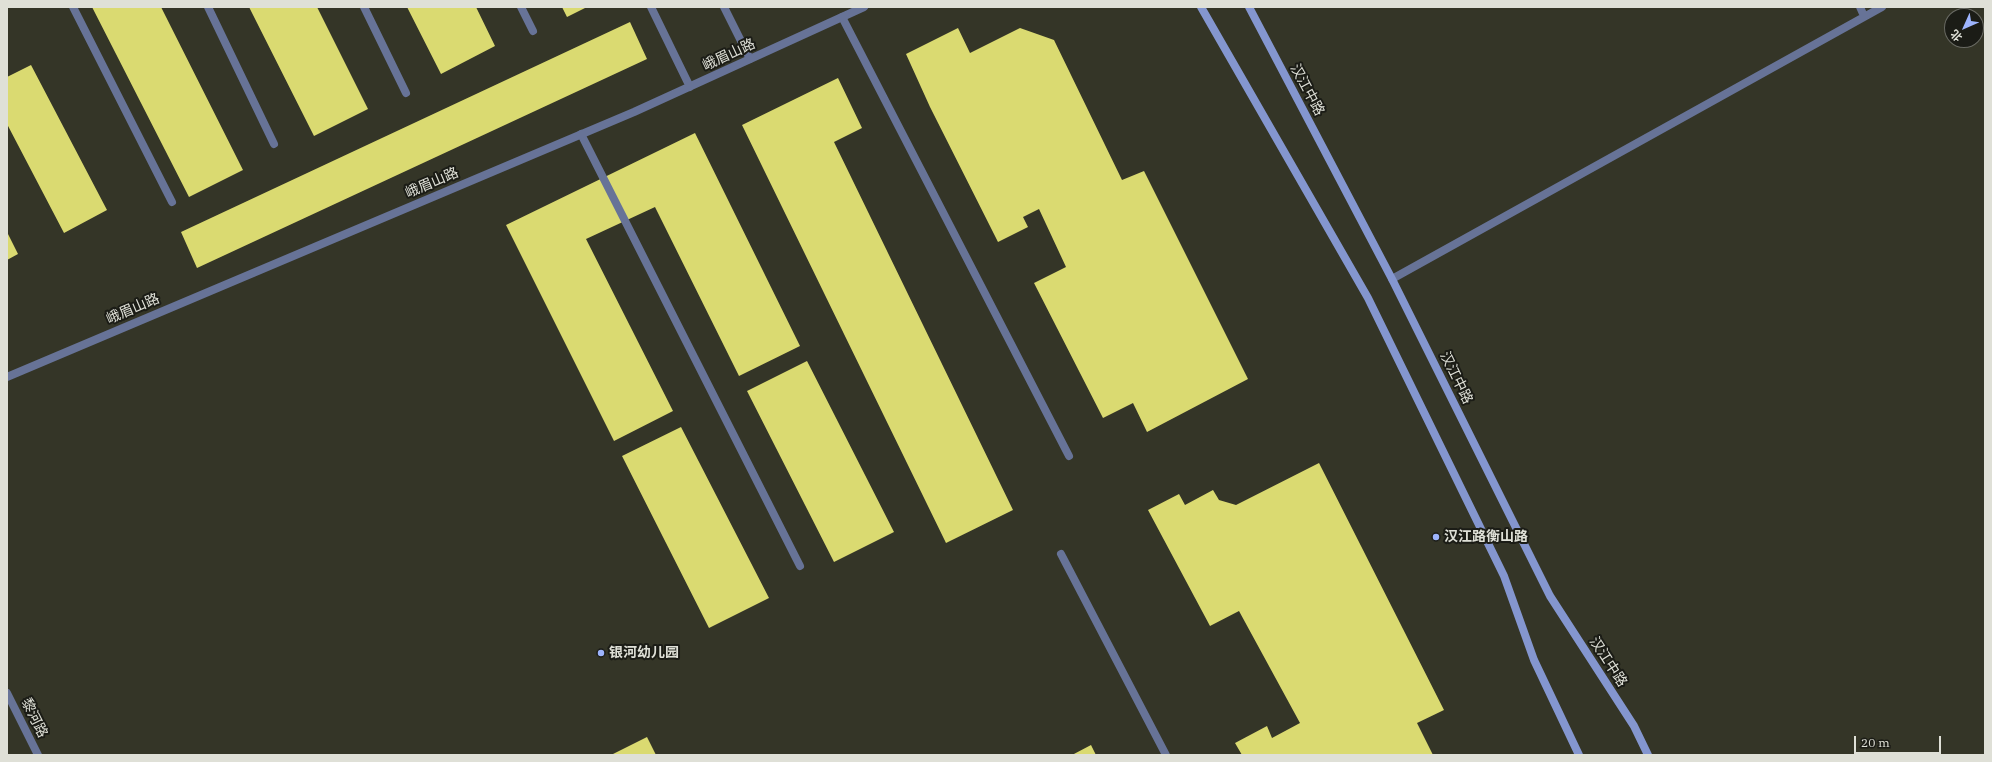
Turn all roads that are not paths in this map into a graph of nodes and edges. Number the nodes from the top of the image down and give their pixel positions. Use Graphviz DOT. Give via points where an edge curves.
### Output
graph roads {
  1 [pos="73,7"];
  2 [pos="208,7"];
  3 [pos="364,7"];
  4 [pos="521,7"];
  5 [pos="651,7"];
  6 [pos="724,7"];
  7 [pos="864,7"];
  8 [pos="1201,7"];
  9 [pos="1249,7"];
  10 [pos="1860,7"];
  11 [pos="1882,7"];
  12 [pos="1864,16"];
  13 [pos="842,17"];
  14 [pos="533,31"];
  15 [pos="750,59"];
  16 [pos="690,87"];
  17 [pos="406,93"];
  18 [pos="582,134"];
  19 [pos="274,144"];
  20 [pos="172,202"];
  21 [pos="1392,279"];
  22 [pos="7,377"];
  23 [pos="1069,456"];
  24 [pos="1061,554"];
  25 [pos="800,566"];
  26 [pos="7,693"];
  27 [pos="38,755"];
  28 [pos="1166,755"];
  29 [pos="1579,755"];
  30 [pos="1648,755"];
  1 -- 20 [label="street"];
  2 -- 19 [label="street"];
  3 -- 17 [label="street"];
  4 -- 14 [label="street"];
  5 -- 16 [label="street"];
  6 -- 15 [label="street"];
  7 -- 13 [label="street, 峨眉山路"];
  8 -- 29 [label="main road" via="1368,298 1504,576 1534,660"];
  9 -- 21 [label="main road, 汉江中路"];
  10 -- 12 [label="street"];
  11 -- 12 [label="street"];
  12 -- 21 [label="street"];
  13 -- 15 [label="street, 峨眉山路"];
  13 -- 23 [label="street"];
  15 -- 16 [label="street, 峨眉山路"];
  16 -- 18 [label="street, 峨眉山路"];
  18 -- 22 [label="street, 峨眉山路"];
  18 -- 25 [label="street"];
  21 -- 30 [label="main road, 汉江中路" via="1550,596 1634,726"];
  24 -- 28 [label="street"];
  26 -- 27 [label="street, 黎河路"];
}
